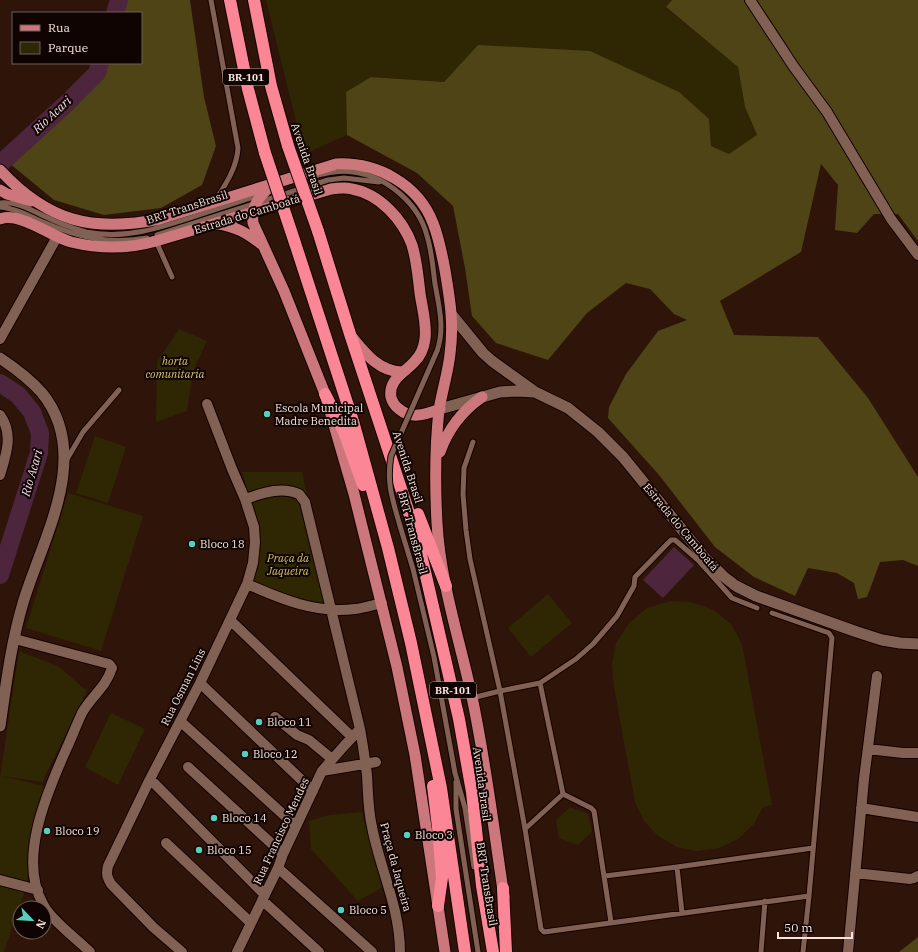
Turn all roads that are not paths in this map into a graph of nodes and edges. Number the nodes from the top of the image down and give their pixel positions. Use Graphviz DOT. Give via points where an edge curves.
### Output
graph roads {
  1 [pos="211,0"];
  2 [pos="230,0"];
  3 [pos="254,0"];
  4 [pos="750,0"];
  5 [pos="2,173"];
  6 [pos="276,182"];
  7 [pos="380,182"];
  8 [pos="0,190"];
  9 [pos="261,194"];
  10 [pos="18,197"];
  11 [pos="0,202"];
  12 [pos="214,202"];
  13 [pos="37,203"];
  14 [pos="0,207"];
  15 [pos="250,210"];
  16 [pos="208,212"];
  17 [pos="0,219"];
  18 [pos="204,219"];
  19 [pos="216,223"];
  20 [pos="57,237"];
  21 [pos="156,241"];
  22 [pos="263,245"];
  23 [pos="918,255"];
  24 [pos="172,278"];
  25 [pos="452,315"];
  26 [pos="350,334"];
  27 [pos="0,339"];
  28 [pos="0,358"];
  29 [pos="402,372"];
  30 [pos="118,390"];
  31 [pos="535,392"];
  32 [pos="325,394"];
  33 [pos="482,396"];
  34 [pos="207,404"];
  35 [pos="440,409"];
  36 [pos="0,416"];
  37 [pos="384,434"];
  38 [pos="473,442"];
  39 [pos="436,462"];
  40 [pos="64,465"];
  41 [pos="0,475"];
  42 [pos="245,499"];
  43 [pos="388,548"];
  44 [pos="246,584"];
  45 [pos="446,586"];
  46 [pos="736,586"];
  47 [pos="732,598"];
  48 [pos="382,603"];
  49 [pos="757,608"];
  50 [pos="331,609"];
  51 [pos="772,613"];
  52 [pos="230,620"];
  53 [pos="15,639"];
  54 [pos="918,644"];
  55 [pos="877,676"];
  56 [pos="200,683"];
  57 [pos="540,683"];
  58 [pos="500,691"];
  59 [pos="472,698"];
  60 [pos="424,707"];
  61 [pos="275,717"];
  62 [pos="180,721"];
  63 [pos="0,726"];
  64 [pos="360,730"];
  65 [pos="352,737"];
  66 [pos="868,749"];
  67 [pos="918,753"];
  68 [pos="332,759"];
  69 [pos="376,762"];
  70 [pos="366,764"];
  71 [pos="188,767"];
  72 [pos="322,771"];
  73 [pos="455,773"];
  74 [pos="150,779"];
  75 [pos="313,791"];
  76 [pos="563,794"];
  77 [pos="861,808"];
  78 [pos="918,817"];
  79 [pos="296,826"];
  80 [pos="526,829"];
  81 [pos="166,843"];
  82 [pos="813,848"];
  83 [pos="283,854"];
  84 [pos="677,867"];
  85 [pos="278,868"];
  86 [pos="855,873"];
  87 [pos="605,876"];
  88 [pos="918,876"];
  89 [pos="0,880"];
  90 [pos="503,888"];
  91 [pos="38,890"];
  92 [pos="809,896"];
  93 [pos="263,897"];
  94 [pos="765,901"];
  95 [pos="438,906"];
  96 [pos="682,913"];
  97 [pos="611,922"];
  98 [pos="251,923"];
  99 [pos="90,952"];
  100 [pos="182,952"];
  101 [pos="237,952"];
  102 [pos="319,952"];
  103 [pos="372,952"];
  104 [pos="400,952"];
  105 [pos="445,952"];
  106 [pos="465,952"];
  107 [pos="478,952"];
  108 [pos="487,952"];
  109 [pos="493,952"];
  110 [pos="506,952"];
  111 [pos="512,952"];
  112 [pos="761,952"];
  113 [pos="803,952"];
  114 [pos="848,952"];
  1 -- 12 [label="lane" via="238,148 233,170"];
  2 -- 43 [label="highway, BR-101, bridge" via="248,89 266,153 353,421"];
  3 -- 26 [label="highway, Avenida Brasil / BR-101, bridge" via="271,86 288,146"];
  4 -- 23 [label="street" via="827,112 891,219"];
  5 -- 13 [label="main road, Estrada do Camboatá"];
  6 -- 9 [label="main road"];
  6 -- 12 [label="main road, Estrada do Camboatá"];
  6 -- 25 [label="main road, Estrada do Camboatá" via="342,163 372,168 403,184 422,202 434,223"];
  7 -- 9 [label="lane, BRT TransBrasil" via="357,173 335,172 311,177"];
  7 -- 15 [label="lane, BRT TransBrasil" via="333,179"];
  7 -- 73 [label="lane, BRT TransBrasil, bridge" via="393,188 420,218 427,236 440,320 437,351 391,456 390,486 434,657"];
  8 -- 10 [label="main road, Estrada do Camboatá"];
  9 -- 15 [label="main road"];
  9 -- 16 [label="lane, BRT TransBrasil"];
  10 -- 11 [label="lane" via="6,198"];
  10 -- 13 [label="main road, Estrada do Camboatá"];
  11 -- 16 [label="lane, BRT TransBrasil" via="17,204 62,224 100,234 139,233"];
  12 -- 13 [label="main road, Estrada do Camboatá" via="160,219 114,225 94,224 69,218"];
  12 -- 16 [label="lane"];
  14 -- 18 [label="lane, BRT TransBrasil" via="14,209 74,234 102,240 119,241 152,237"];
  15 -- 18 [label="lane, BRT TransBrasil"];
  15 -- 18 [label="lane"];
  15 -- 19 [label="main road, Estrada do Camboatá"];
  15 -- 22 [label="main road"];
  15 -- 29 [label="main road, Estrada do Camboatá" via="331,189 345,188 369,195 392,213 404,227 412,246 425,327 421,353"];
  17 -- 20 [label="main road, Estrada do Camboatá" via="8,217 22,220"];
  19 -- 21 [label="main road, Estrada do Camboatá"];
  19 -- 22 [label="main road" via="235,227"];
  20 -- 21 [label="main road, Estrada do Camboatá" via="92,247 108,248 131,247"];
  20 -- 27 [label="street"];
  21 -- 24 [label="lane"];
  22 -- 32 [label="main road" via="284,290"];
  25 -- 31 [label="main road, Estrada do Camboatá" via="483,353"];
  25 -- 35 [label="main road, Estrada do Camboatá" via="450,355"];
  26 -- 29 [label="main road" via="374,362 390,370"];
  26 -- 37 [label="highway, Avenida Brasil / BR-101"];
  28 -- 40 [label="main road" via="28,379 53,409 63,444"];
  29 -- 35 [label="main road, Estrada do Camboatá" via="391,389 393,403 398,408 415,416"];
  30 -- 40 [label="lane" via="83,432"];
  31 -- 33 [label="main road, Estrada do Camboatá" via="505,392"];
  31 -- 46 [label="main road, Estrada do Camboatá" via="568,408 598,432 623,457 705,558"];
  32 -- 43 [label="highway" via="344,432 373,515"];
  32 -- 48 [label="main road"];
  33 -- 35 [label="main road, Estrada do Camboatá"];
  33 -- 39 [label="main road" via="457,419"];
  34 -- 42 [label="street, Rua Osman Lins"];
  35 -- 39 [label="main road, Estrada do Camboatá"];
  36 -- 41 [label="street" via="8,430 8,443"];
  37 -- 45 [label="highway"];
  37 -- 109 [label="highway, Avenida Brasil / BR-101" via="417,537 459,719 472,792 482,886"];
  38 -- 58 [label="lane" via="464,468 466,530 470,559"];
  39 -- 45 [label="main road, Estrada do Camboatá" via="437,524"];
  40 -- 53 [label="main road" via="58,504 22,604"];
  42 -- 44 [label="street, Rua Osman Lins" via="256,542"];
  42 -- 50 [label="street, Praça da Jaqueira" via="277,490 295,492 302,496"];
  43 -- 60 [label="highway, BR-101"];
  44 -- 50 [label="street" via="283,600"];
  44 -- 52 [label="street, Rua Osman Lins"];
  45 -- 59 [label="main road, Avenida Brasil"];
  46 -- 47 [label="lane"];
  46 -- 54 [label="main road, Estrada do Camboatá" via="756,596 863,634 888,641"];
  47 -- 49 [label="lane"];
  47 -- 57 [label="lane" via="698,560 676,540 671,540 635,577 634,586 618,616 593,644 576,659"];
  48 -- 50 [label="street" via="356,609"];
  48 -- 95 [label="main road" via="415,754"];
  50 -- 64 [label="street, Praça da Jaqueira"];
  51 -- 82 [label="lane" via="829,633 832,638"];
  52 -- 56 [label="street, Rua Osman Lins"];
  52 -- 65 [label="street"];
  53 -- 63 [label="main road"];
  53 -- 91 [label="street" via="109,664 112,668 106,683 90,700 81,715 41,813 33,855"];
  55 -- 66 [label="street"];
  56 -- 62 [label="street, Rua Osman Lins"];
  56 -- 75 [label="street"];
  57 -- 58 [label="lane"];
  57 -- 76 [label="lane"];
  58 -- 59 [label="lane"];
  58 -- 80 [label="lane"];
  59 -- 90 [label="main road, Avenida Brasil"];
  60 -- 95 [label="highway" via="440,848 442,878"];
  60 -- 106 [label="highway, BR-101" via="443,802"];
  61 -- 68 [label="street"];
  62 -- 74 [label="street, Rua Osman Lins"];
  62 -- 79 [label="street"];
  64 -- 65 [label="street, Rua Francisco Mendes"];
  64 -- 70 [label="street, Praça da Jaqueira"];
  65 -- 68 [label="street, Rua Francisco Mendes"];
  66 -- 67 [label="street"];
  66 -- 77 [label="street"];
  68 -- 72 [label="street, Rua Francisco Mendes"];
  69 -- 70 [label="street"];
  70 -- 72 [label="street"];
  70 -- 104 [label="street, Praça da Jaqueira" via="372,826 396,915"];
  71 -- 83 [label="street"];
  72 -- 75 [label="street, Rua Francisco Mendes"];
  73 -- 107 [label="lane, BRT TransBrasil" via="456,809"];
  73 -- 108 [label="lane, BRT TransBrasil" via="465,808"];
  74 -- 93 [label="street"];
  74 -- 100 [label="street, Rua Osman Lins" via="106,873 111,884"];
  75 -- 79 [label="street, Rua Francisco Mendes"];
  76 -- 80 [label="lane"];
  76 -- 87 [label="lane" via="594,811"];
  77 -- 78 [label="street"];
  77 -- 86 [label="street"];
  79 -- 83 [label="street, Rua Francisco Mendes"];
  80 -- 97 [label="lane" via="541,929 544,932"];
  81 -- 98 [label="street"];
  82 -- 84 [label="lane"];
  82 -- 92 [label="lane"];
  83 -- 85 [label="street, Rua Francisco Mendes"];
  84 -- 87 [label="lane"];
  84 -- 96 [label="lane"];
  85 -- 93 [label="street, Rua Francisco Mendes"];
  85 -- 103 [label="street"];
  86 -- 88 [label="street" via="910,879"];
  86 -- 114 [label="street"];
  87 -- 97 [label="lane"];
  89 -- 91 [label="street"];
  90 -- 110 [label="highway"];
  90 -- 111 [label="main road, Avenida Brasil"];
  91 -- 99 [label="street" via="44,905 57,921"];
  92 -- 94 [label="lane"];
  92 -- 113 [label="lane"];
  93 -- 98 [label="street, Rua Francisco Mendes"];
  93 -- 102 [label="street"];
  94 -- 96 [label="lane"];
  94 -- 112 [label="lane"];
  95 -- 105 [label="main road"];
  96 -- 97 [label="lane"];
  98 -- 101 [label="street, Rua Francisco Mendes"];
}
